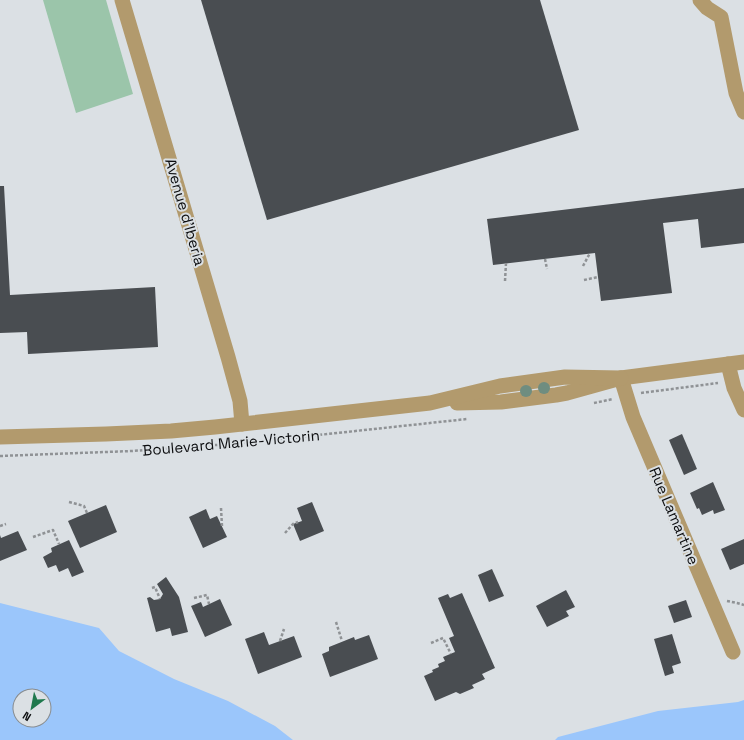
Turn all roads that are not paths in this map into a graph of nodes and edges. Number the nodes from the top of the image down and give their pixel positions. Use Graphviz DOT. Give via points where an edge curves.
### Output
graph roads {
  1 [pos="122,0"];
  2 [pos="700,0"];
  3 [pos="744,112"];
  4 [pos="744,362"];
  5 [pos="728,364"];
  6 [pos="621,378"];
  7 [pos="744,410"];
  8 [pos="242,424"];
  9 [pos="0,437"];
  10 [pos="733,652"];
  1 -- 8 [label="street, Avenue d'Iberia" via="232,372 240,401"];
  2 -- 3 [label="street" via="707,8 721,16 736,93"];
  4 -- 5 [label="street, Boulevard Marie-Victorin"];
  5 -- 6 [label="street, Boulevard Marie-Victorin"];
  5 -- 7 [label="street" via="734,388"];
  6 -- 8 [label="street, Boulevard Marie-Victorin" via="565,377 500,386 430,402"];
  6 -- 10 [label="street, Rue Lamartine" via="633,417"];
  8 -- 9 [label="street, Boulevard Marie-Victorin" via="171,431"];
}
